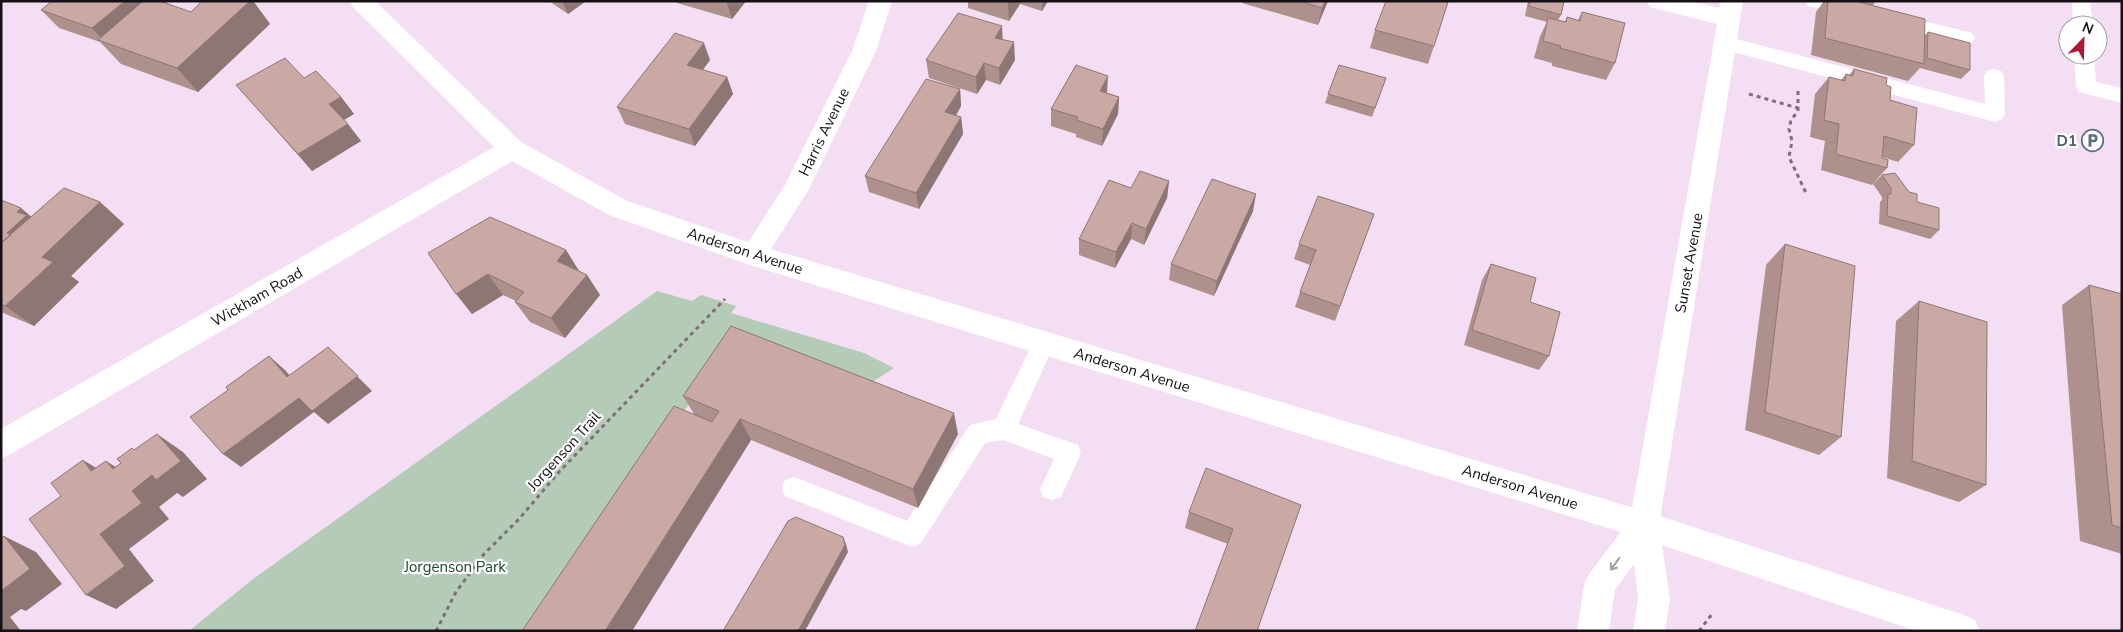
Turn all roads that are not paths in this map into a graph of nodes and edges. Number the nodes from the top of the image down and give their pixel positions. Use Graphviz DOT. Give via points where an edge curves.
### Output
graph roads {
  1 [pos="361,1"];
  2 [pos="881,1"];
  3 [pos="1658,1"];
  4 [pos="1815,1"];
  5 [pos="2081,1"];
  6 [pos="2082,15"];
  7 [pos="1729,21"];
  8 [pos="1965,38"];
  9 [pos="2085,65"];
  10 [pos="1994,76"];
  11 [pos="2122,96"];
  12 [pos="512,149"];
  13 [pos="753,255"];
  14 [pos="1044,343"];
  15 [pos="1003,429"];
  16 [pos="1,445"];
  17 [pos="794,488"];
  18 [pos="1052,489"];
  19 [pos="1644,525"];
  20 [pos="1593,631"];
  21 [pos="1649,631"];
  22 [pos="1964,631"];
  1 -- 12 [label="street, Anderson Avenue"];
  2 -- 13 [label="street, Harris Avenue" via="864,51 795,191"];
  3 -- 7 [label="street"];
  4 -- 8 [label="lane"];
  5 -- 6 [label="lane"];
  7 -- 10 [label="lane" via="1837,72 1995,114"];
  7 -- 19 [label="street, Sunset Avenue"];
  9 -- 11 [label="lane" via="2086,86"];
  12 -- 13 [label="street, Anderson Avenue" via="618,208"];
  12 -- 16 [label="street, Wickham Road"];
  13 -- 14 [label="street, Anderson Avenue"];
  14 -- 15 [label="lane"];
  14 -- 19 [label="street, Anderson Avenue"];
  15 -- 17 [label="lane" via="978,433 912,535"];
  15 -- 18 [label="lane" via="1069,453"];
  19 -- 20 [label="street, Sunset Avenue, one-way" via="1600,585"];
  19 -- 21 [label="street, Sunset Avenue" via="1654,599"];
  19 -- 22 [label="street, Anderson Avenue"];
}
